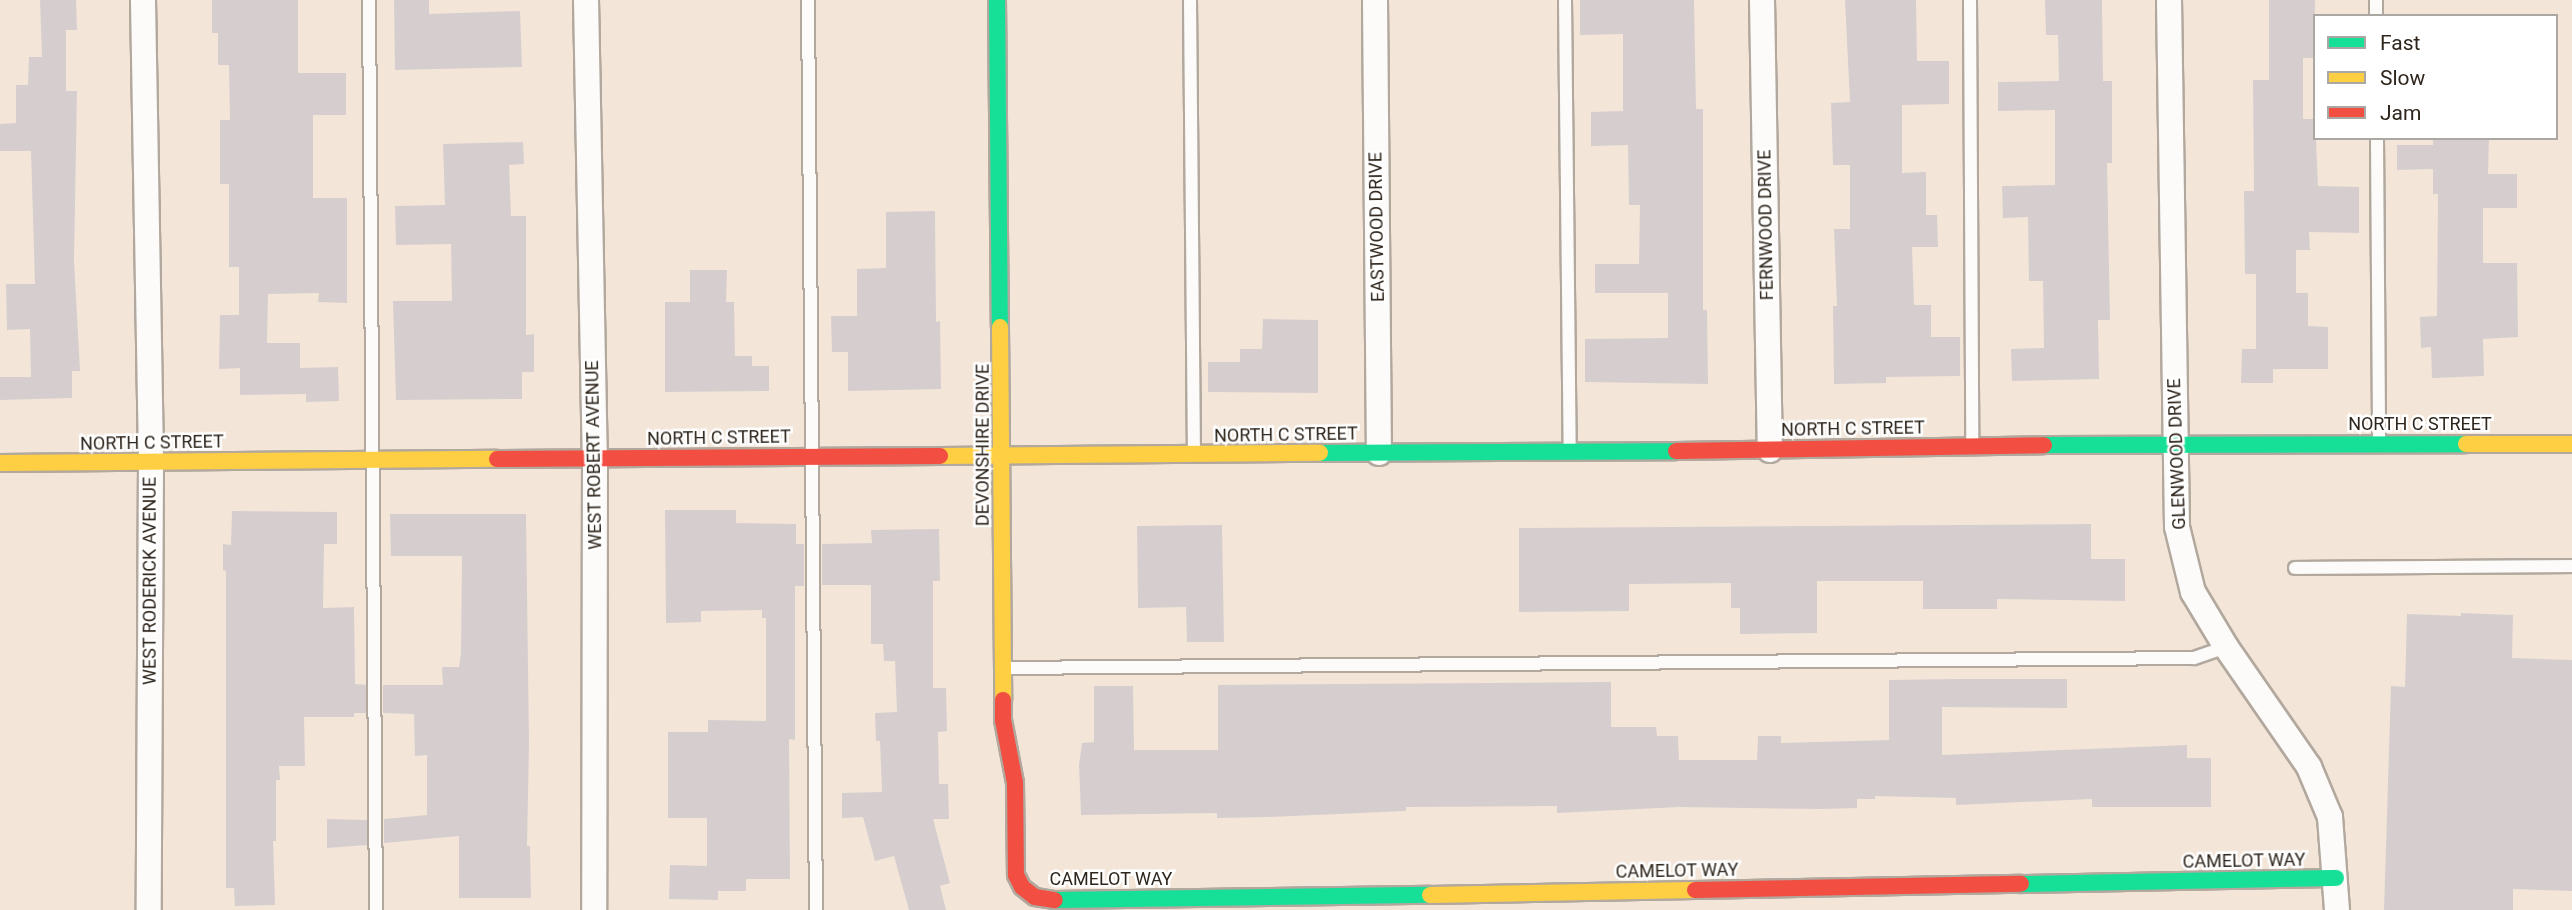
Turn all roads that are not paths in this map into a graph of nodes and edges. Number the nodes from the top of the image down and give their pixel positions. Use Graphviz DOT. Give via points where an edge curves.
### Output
graph roads {
  1 [pos="143,0"];
  2 [pos="369,0"];
  3 [pos="586,0"];
  4 [pos="808,0"];
  5 [pos="997,0"];
  6 [pos="1190,0"];
  7 [pos="1375,0"];
  8 [pos="1566,0"];
  9 [pos="1762,0"];
  10 [pos="1970,0"];
  11 [pos="2169,0"];
  12 [pos="2377,140"];
  13 [pos="2379,442"];
  14 [pos="2176,443"];
  15 [pos="2572,444"];
  16 [pos="1972,446"];
  17 [pos="1770,450"];
  18 [pos="1570,451"];
  19 [pos="1379,453"];
  20 [pos="1003,454"];
  21 [pos="1194,455"];
  22 [pos="813,456"];
  23 [pos="373,458"];
  24 [pos="595,459"];
  25 [pos="0,463"];
  26 [pos="151,463"];
  27 [pos="2572,566"];
  28 [pos="2295,568"];
  29 [pos="2226,647"];
  30 [pos="1003,668"];
  31 [pos="2336,878"];
  32 [pos="1022,887"];
  33 [pos="149,910"];
  34 [pos="376,910"];
  35 [pos="594,910"];
  36 [pos="816,910"];
  37 [pos="2337,910"];
  1 -- 26 [label="street, WEST RODERICK AVENUE"];
  2 -- 23 [label="lane"];
  3 -- 24 [label="street, WEST ROBERT AVENUE"];
  4 -- 22 [label="lane"];
  5 -- 20 [label="street, DEVONSHIRE DRIVE"];
  6 -- 21 [label="lane"];
  7 -- 19 [label="street, EASTWOOD DRIVE"];
  8 -- 18 [label="lane"];
  9 -- 17 [label="street, FERNWOOD DRIVE"];
  10 -- 16 [label="lane"];
  11 -- 14 [label="street, GLENWOOD DRIVE"];
  12 -- 13 [label="lane"];
  13 -- 14 [label="street, NORTH C STREET"];
  13 -- 15 [label="street, NORTH C STREET"];
  14 -- 16 [label="street, NORTH C STREET"];
  14 -- 29 [label="street, GLENWOOD DRIVE" via="2177,527 2193,592"];
  16 -- 17 [label="street, NORTH C STREET"];
  17 -- 18 [label="street, NORTH C STREET"];
  18 -- 19 [label="street, NORTH C STREET"];
  19 -- 21 [label="street, NORTH C STREET"];
  20 -- 21 [label="street, NORTH C STREET"];
  20 -- 22 [label="street, NORTH C STREET"];
  20 -- 30 [label="street, DEVONSHIRE DRIVE"];
  22 -- 24 [label="street, NORTH C STREET"];
  22 -- 36 [label="lane"];
  23 -- 24 [label="street, NORTH C STREET"];
  23 -- 26 [label="street, NORTH C STREET"];
  23 -- 34 [label="lane"];
  24 -- 35 [label="street, WEST ROBERT AVENUE"];
  25 -- 26 [label="street, NORTH C STREET"];
  26 -- 33 [label="street, WEST RODERICK AVENUE"];
  27 -- 28 [label="lane"];
  29 -- 30 [label="lane" via="2194,658"];
  29 -- 31 [label="street, GLENWOOD DRIVE" via="2309,767 2330,817"];
  30 -- 32 [label="street, DEVONSHIRE DRIVE" via="1003,720 1014,783 1016,875"];
  31 -- 32 [label="street, CAMELOT WAY" via="1048,900"];
  31 -- 37 [label="street, GLENWOOD DRIVE"];
}
